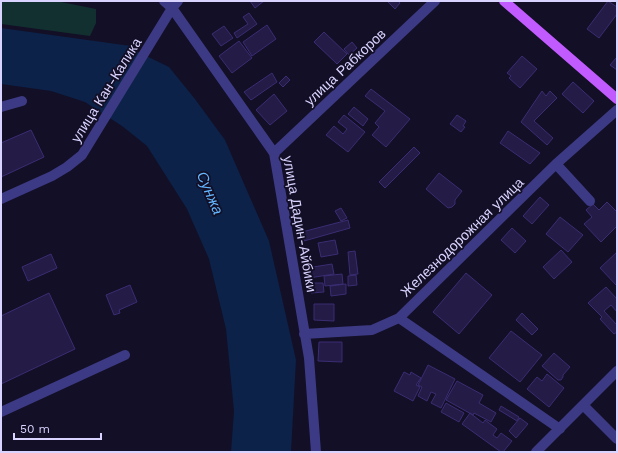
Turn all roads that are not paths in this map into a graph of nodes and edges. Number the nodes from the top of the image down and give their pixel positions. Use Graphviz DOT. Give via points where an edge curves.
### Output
graph roads {
  1 [pos="164,1"];
  2 [pos="435,1"];
  3 [pos="504,1"];
  4 [pos="175,5"];
  5 [pos="617,99"];
  6 [pos="22,101"];
  7 [pos="1,107"];
  8 [pos="617,110"];
  9 [pos="274,153"];
  10 [pos="556,164"];
  11 [pos="1,199"];
  12 [pos="590,202"];
  13 [pos="399,318"];
  14 [pos="304,334"];
  15 [pos="125,355"];
  16 [pos="617,371"];
  17 [pos="583,405"];
  18 [pos="1,412"];
  19 [pos="560,429"];
  20 [pos="617,439"];
  21 [pos="316,452"];
  22 [pos="536,452"];
  1 -- 4 [label="street, улица Дадин-Айбики"];
  2 -- 9 [label="street, улица Рабкоров"];
  3 -- 5 [label="main road"];
  4 -- 9 [label="street, улица Дадин-Айбики"];
  4 -- 11 [label="street, улица Кан-Калика" via="82,155 52,176"];
  6 -- 7 [label="street"];
  8 -- 10 [label="street, Железнодорожная улица"];
  9 -- 14 [label="street, улица Дадин-Айбики"];
  10 -- 12 [label="street"];
  10 -- 13 [label="street, Железнодорожная улица"];
  13 -- 14 [label="street, Железнодорожная улица" via="372,330"];
  13 -- 19 [label="street"];
  14 -- 21 [label="street, улица Дадин-Айбики" via="309,358"];
  15 -- 18 [label="street"];
  16 -- 17 [label="street"];
  17 -- 19 [label="street"];
  17 -- 20 [label="street"];
  19 -- 22 [label="street"];
}
